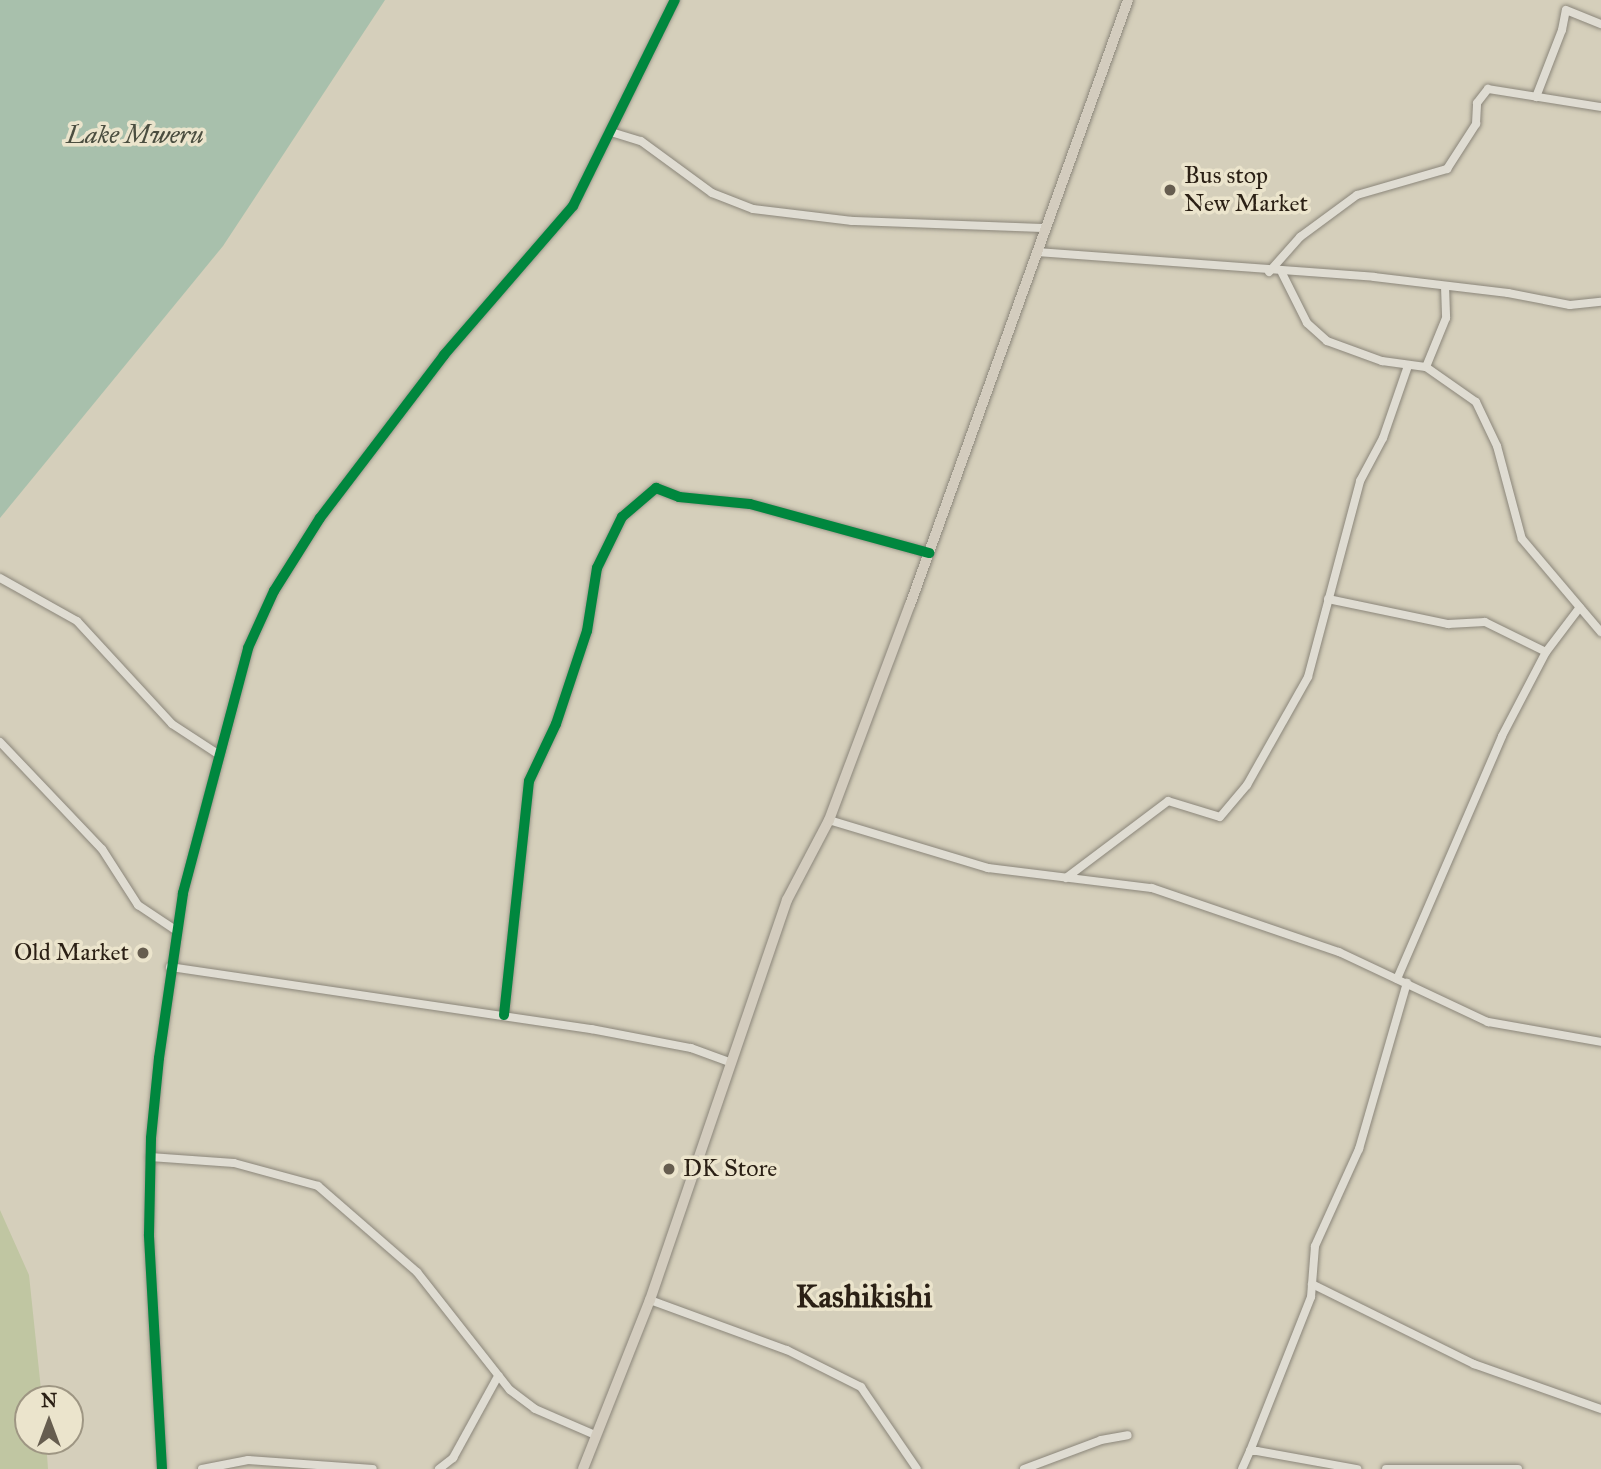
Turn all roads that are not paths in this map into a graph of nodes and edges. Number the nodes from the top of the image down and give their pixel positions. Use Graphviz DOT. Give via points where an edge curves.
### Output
graph roads {
  1 [pos="676,0"];
  2 [pos="1128,0"];
  3 [pos="1601,24"];
  4 [pos="1535,97"];
  5 [pos="1601,107"];
  6 [pos="611,132"];
  7 [pos="1045,228"];
  8 [pos="1037,252"];
  9 [pos="1269,272"];
  10 [pos="1282,273"];
  11 [pos="1445,286"];
  12 [pos="1601,302"];
  13 [pos="1408,366"];
  14 [pos="1426,367"];
  15 [pos="929,553"];
  16 [pos="0,578"];
  17 [pos="1328,599"];
  18 [pos="1580,607"];
  19 [pos="1601,632"];
  20 [pos="1546,652"];
  21 [pos="0,742"];
  22 [pos="218,754"];
  23 [pos="829,820"];
  24 [pos="1066,878"];
  25 [pos="177,931"];
  26 [pos="170,967"];
  27 [pos="1397,979"];
  28 [pos="1407,984"];
  29 [pos="504,1015"];
  30 [pos="1601,1042"];
  31 [pos="729,1062"];
  32 [pos="150,1157"];
  33 [pos="1312,1284"];
  34 [pos="650,1300"];
  35 [pos="498,1376"];
  36 [pos="1601,1409"];
  37 [pos="595,1435"];
  38 [pos="1128,1435"];
  39 [pos="1250,1451"];
  40 [pos="162,1469"];
  41 [pos="202,1469"];
  42 [pos="373,1469"];
  43 [pos="439,1469"];
  44 [pos="583,1469"];
  45 [pos="917,1469"];
  46 [pos="1024,1469"];
  47 [pos="1242,1469"];
  48 [pos="1357,1469"];
  49 [pos="1386,1469"];
  50 [pos="1518,1469"];
  1 -- 6 [label="street"];
  2 -- 7 [label="main road"];
  3 -- 4 [label="street" via="1566,10"];
  4 -- 5 [label="street"];
  4 -- 9 [label="street" via="1493,88 1481,92 1476,124 1447,169 1357,195 1300,237"];
  6 -- 7 [label="street" via="641,141 712,194 753,209 852,221"];
  6 -- 22 [label="street" via="573,206 444,355 293,559 248,648"];
  7 -- 8 [label="main road"];
  8 -- 9 [label="street"];
  8 -- 15 [label="main road"];
  9 -- 10 [label="street"];
  10 -- 11 [label="street"];
  10 -- 13 [label="street" via="1307,323 1319,335 1339,347"];
  11 -- 12 [label="street" via="1570,305"];
  11 -- 14 [label="street" via="1446,318"];
  13 -- 14 [label="street"];
  13 -- 17 [label="street" via="1383,438 1360,481"];
  14 -- 18 [label="street" via="1476,402 1497,446 1522,539"];
  15 -- 23 [label="main road"];
  15 -- 29 [label="street" via="750,504 679,497 656,488 622,517 597,568 579,654 556,724 529,781"];
  16 -- 22 [label="street" via="77,621 172,724"];
  17 -- 20 [label="street" via="1448,624 1485,622"];
  17 -- 24 [label="street" via="1297,702 1228,812 1213,818 1178,801 1168,801"];
  18 -- 19 [label="street"];
  18 -- 20 [label="street"];
  20 -- 27 [label="street" via="1469,807"];
  21 -- 25 [label="street" via="102,849 138,905"];
  22 -- 25 [label="street"];
  23 -- 24 [label="street" via="988,868"];
  23 -- 31 [label="main road" via="787,900"];
  24 -- 27 [label="street" via="1152,888 1339,952"];
  25 -- 26 [label="street"];
  26 -- 29 [label="street"];
  26 -- 32 [label="street"];
  27 -- 28 [label="street"];
  28 -- 30 [label="street" via="1488,1022"];
  28 -- 33 [label="street" via="1359,1149 1315,1245"];
  29 -- 31 [label="street" via="691,1048"];
  31 -- 34 [label="main road"];
  32 -- 35 [label="street" via="234,1163 318,1186 417,1272"];
  32 -- 40 [label="street" via="149,1234"];
  33 -- 36 [label="street" via="1474,1364"];
  33 -- 39 [label="street" via="1308,1305"];
  34 -- 37 [label="main road"];
  34 -- 45 [label="street" via="787,1350 861,1387"];
  35 -- 37 [label="street" via="535,1409"];
  35 -- 43 [label="street" via="453,1458"];
  37 -- 44 [label="main road"];
  38 -- 46 [label="street" via="1080,1446"];
  39 -- 47 [label="street"];
  39 -- 48 [label="street"];
  41 -- 42 [label="street" via="248,1460"];
  49 -- 50 [label="street"];
}
